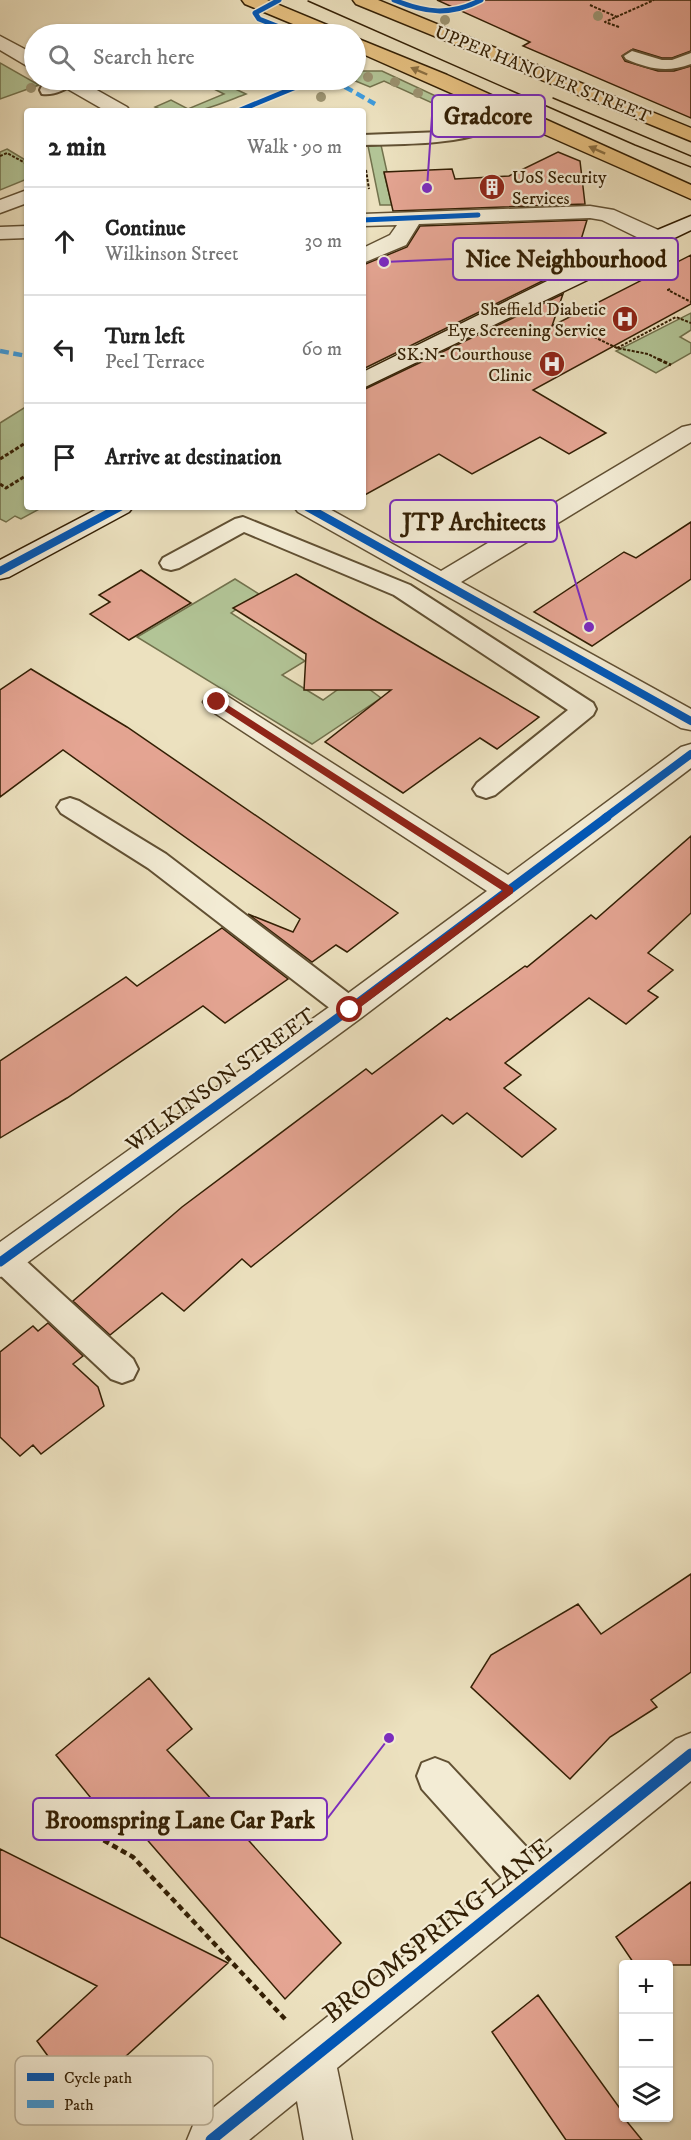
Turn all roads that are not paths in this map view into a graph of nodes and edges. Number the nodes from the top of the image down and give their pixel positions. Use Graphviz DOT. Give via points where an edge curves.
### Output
graph roads {
  1 [pos="251,0"];
  2 [pos="362,0"];
  3 [pos="308,24"];
  4 [pos="0,42"];
  5 [pos="366,48"];
  6 [pos="24,56"];
  7 [pos="632,57"];
  8 [pos="691,58"];
  9 [pos="84,90"];
  10 [pos="115,108"];
  11 [pos="488,126"];
  12 [pos="691,135"];
  13 [pos="366,140"];
  14 [pos="691,193"];
  15 [pos="24,197"];
  16 [pos="0,207"];
  17 [pos="412,218"];
  18 [pos="366,220"];
  19 [pos="691,222"];
  20 [pos="0,232"];
  21 [pos="24,232"];
  22 [pos="657,238"];
  23 [pos="366,255"];
  24 [pos="366,380"];
  25 [pos="691,432"];
  26 [pos="114,510"];
  27 [pos="312,510"];
  28 [pos="387,552"];
  29 [pos="171,563"];
  30 [pos="0,571"];
  31 [pos="356,571"];
  32 [pos="442,582"];
  33 [pos="550,642"];
  34 [pos="517,665"];
  35 [pos="217,702"];
  36 [pos="691,721"];
  37 [pos="691,754"];
  38 [pos="486,789"];
  39 [pos="70,807"];
  40 [pos="509,890"];
  41 [pos="350,1010"];
  42 [pos="2,1261"];
  43 [pos="122,1369"];
  44 [pos="691,1755"];
  45 [pos="435,1776"];
  46 [pos="533,1883"];
  47 [pos="314,2057"];
  48 [pos="211,2140"];
  49 [pos="328,2140"];
  1 -- 3 [label="highway"];
  2 -- 12 [label="highway, UPPER HANOVER STREET"];
  4 -- 6 [label="street"];
  14 -- 5 [label="highway, UPPER HANOVER STREET, one-way"];
  7 -- 8 [label="lane" via="660,67"];
  9 -- 10 [label="street"];
  11 -- 13 [label="lane" via="451,137"];
  15 -- 16 [label="street"];
  17 -- 18 [label="street"];
  17 -- 22 [label="street" via="590,212 607,214"];
  17 -- 23 [label="street" via="398,240"];
  19 -- 22 [label="street"];
  20 -- 21 [label="street"];
  22 -- 24 [label="street"];
  25 -- 32 [label="street"];
  26 -- 30 [label="street"];
  27 -- 28 [label="street"];
  28 -- 31 [label="lane"];
  28 -- 32 [label="street"];
  29 -- 31 [label="lane" via="243,524"];
  31 -- 34 [label="lane" via="402,590"];
  32 -- 33 [label="street"];
  33 -- 34 [label="lane"];
  33 -- 36 [label="street"];
  34 -- 38 [label="lane" via="584,709"];
  35 -- 40 [label="street"];
  37 -- 40 [label="street, WILKINSON STREET"];
  39 -- 41 [label="lane" via="157,861"];
  40 -- 41 [label="street, WILKINSON STREET"];
  41 -- 42 [label="street, WILKINSON STREET"];
  42 -- 43 [label="lane"];
  44 -- 46 [label="street, BROOMSPRING LANE"];
  45 -- 46 [label="lane"];
  46 -- 47 [label="street, BROOMSPRING LANE"];
  47 -- 48 [label="street, BROOMSPRING LANE"];
  47 -- 49 [label="street"];
}
